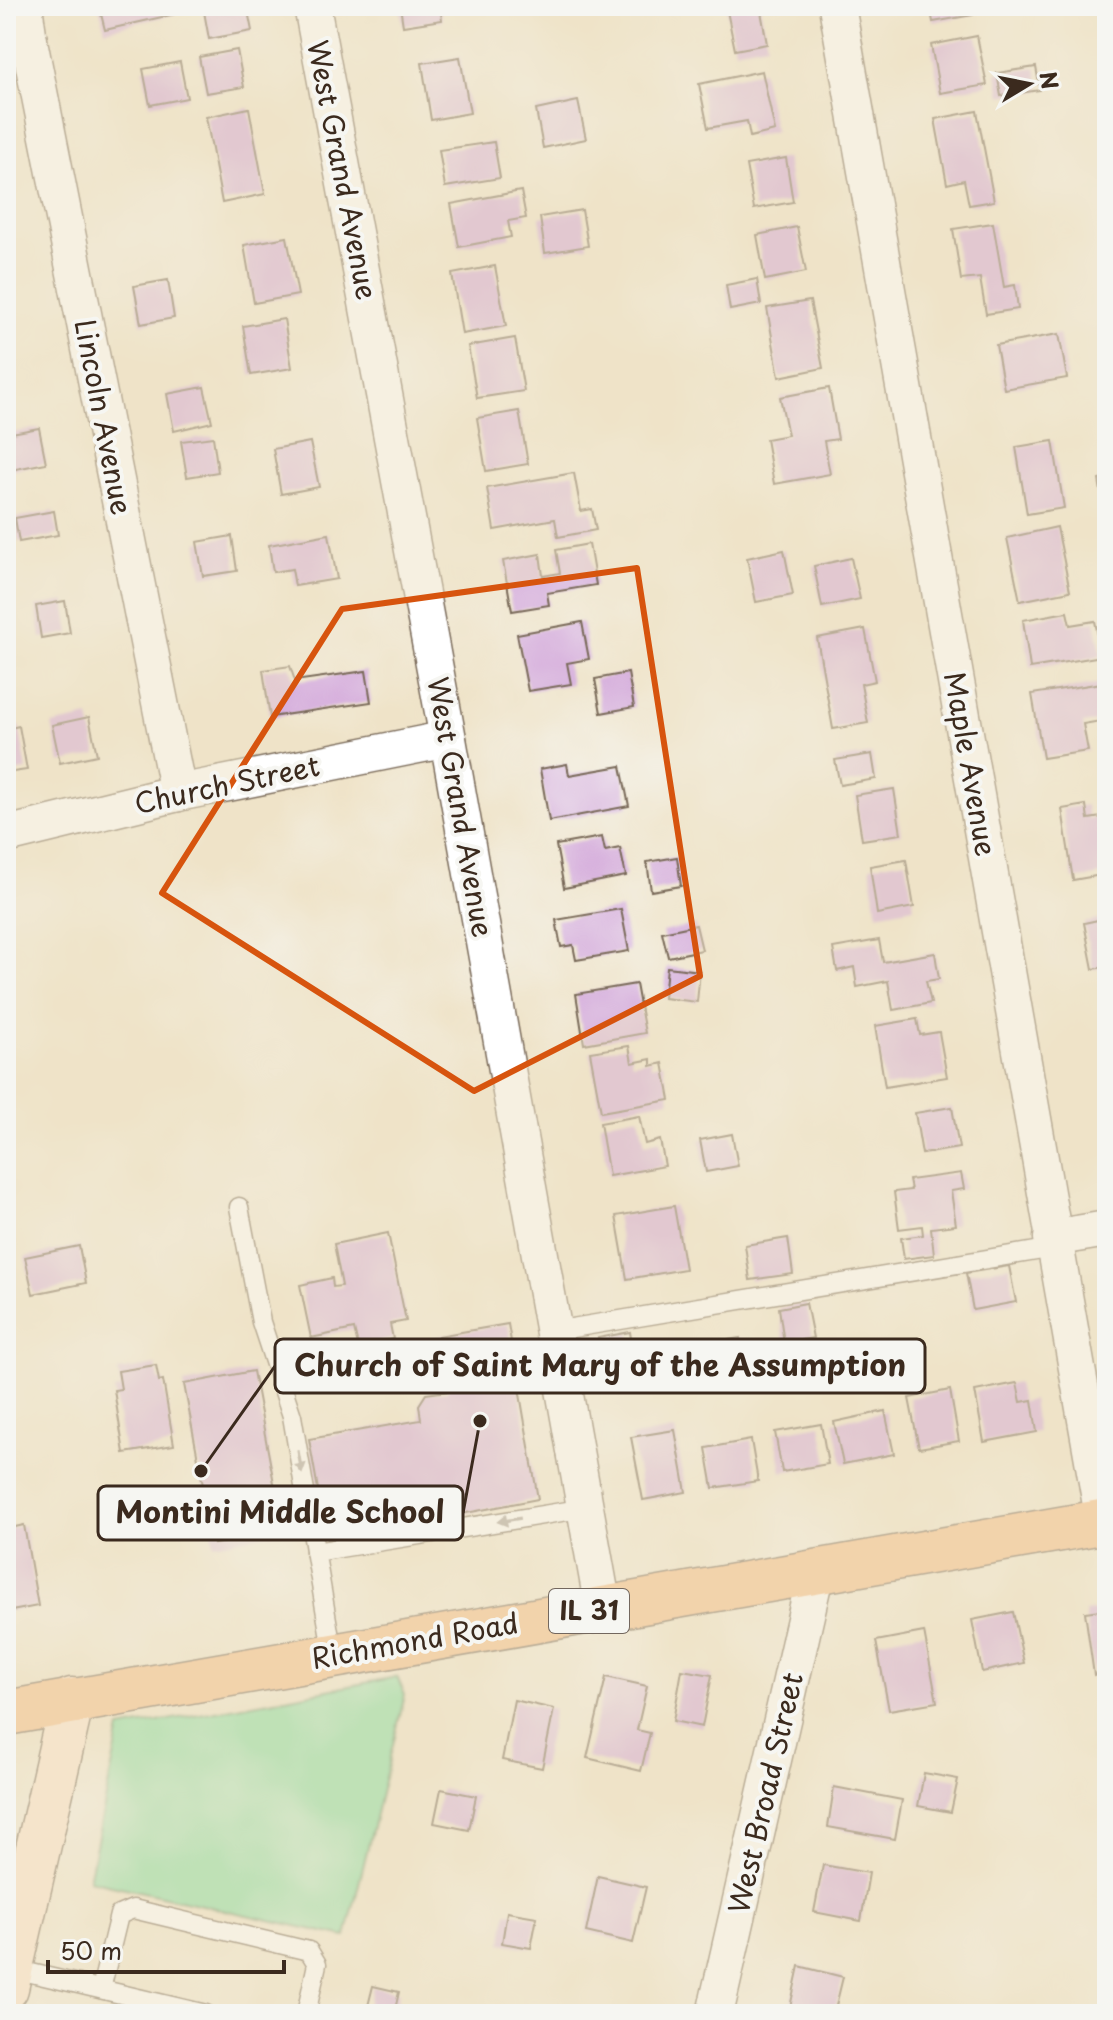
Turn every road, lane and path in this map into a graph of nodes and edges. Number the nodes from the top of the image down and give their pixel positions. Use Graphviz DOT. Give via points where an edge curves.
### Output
graph roads {
  1 [pos="24,6"];
  2 [pos="312,6"];
  3 [pos="837,6"];
  4 [pos="17,45"];
  5 [pos="448,739"];
  6 [pos="178,793"];
  7 [pos="6,835"];
  8 [pos="239,1207"];
  9 [pos="1107,1229"];
  10 [pos="1053,1243"];
  11 [pos="554,1331"];
  12 [pos="586,1508"];
  13 [pos="1105,1522"];
  14 [pos="315,1552"];
  15 [pos="816,1571"];
  16 [pos="603,1608"];
  17 [pos="333,1655"];
  18 [pos="72,1700"];
  19 [pos="6,1713"];
  20 [pos="8,1978"];
  21 [pos="101,1989"];
  22 [pos="206,2014"];
  23 [pos="306,2014"];
  24 [pos="715,2014"];
  1 -- 4 [label="street, Lincoln Avenue"];
  2 -- 5 [label="street, West Grand Avenue"];
  3 -- 10 [label="street, Maple Avenue"];
  4 -- 6 [label="street, Lincoln Avenue"];
  5 -- 6 [label="street, Church Street"];
  5 -- 11 [label="street, West Grand Avenue"];
  6 -- 7 [label="street, Church Street"];
  8 -- 14 [label="lane, one-way" via="261,1322 292,1416"];
  9 -- 10 [label="street"];
  10 -- 11 [label="lane"];
  10 -- 13 [label="street, Maple Avenue"];
  11 -- 12 [label="street, West Grand Avenue"];
  12 -- 14 [label="lane, one-way"];
  12 -- 16 [label="street, West Grand Avenue"];
  13 -- 15 [label="main road, Richmond Road / IL 31"];
  14 -- 17 [label="lane"];
  15 -- 16 [label="main road, Richmond Road / IL 31"];
  15 -- 24 [label="street, West Broad Street"];
  16 -- 17 [label="main road, Richmond Road / IL 31"];
  17 -- 18 [label="main road, Richmond Road / IL 31"];
  18 -- 19 [label="main road, Richmond Road / IL 31"];
  18 -- 20 [label="street"];
  20 -- 21 [label="lane"];
  21 -- 22 [label="lane"];
  21 -- 23 [label="lane" via="119,1915 133,1909 309,1951 317,1964"];
}
